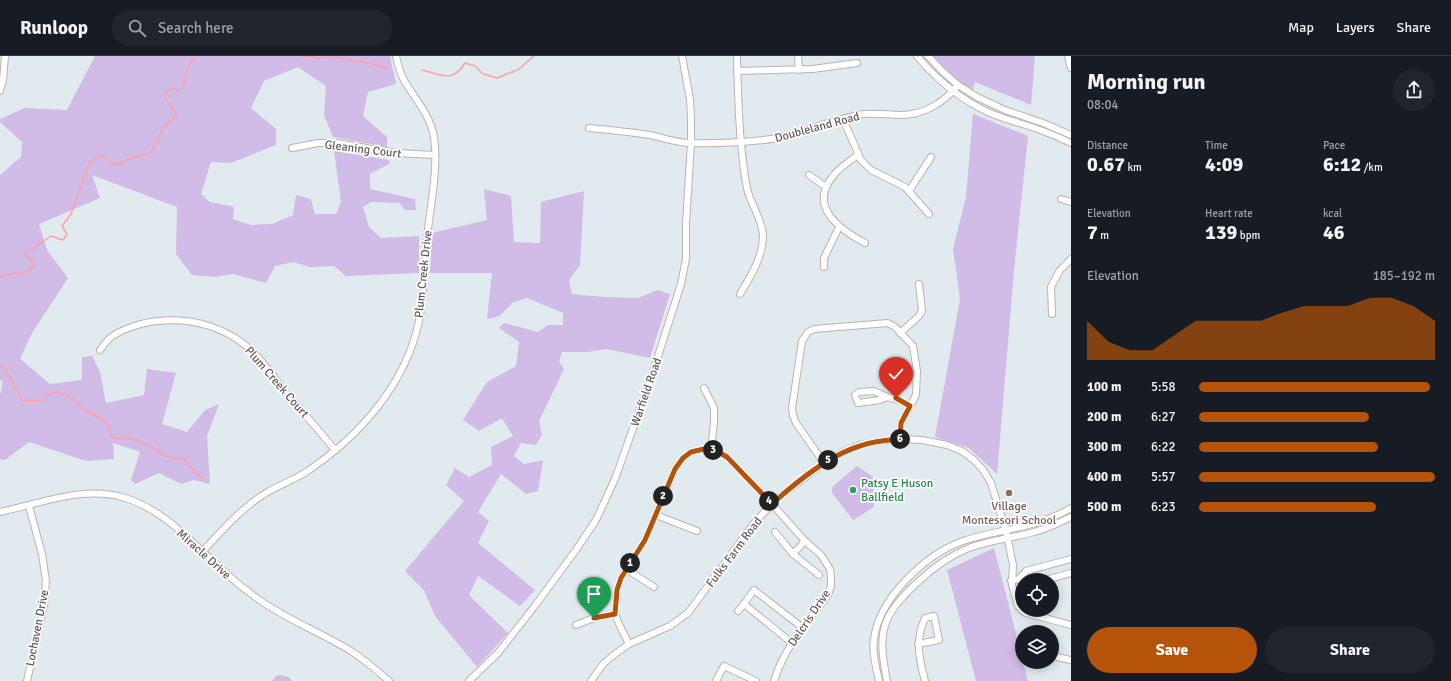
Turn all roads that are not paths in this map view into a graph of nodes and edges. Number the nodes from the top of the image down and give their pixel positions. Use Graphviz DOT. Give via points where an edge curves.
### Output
graph roads {
  1 [pos="5,56"];
  2 [pos="396,56"];
  3 [pos="682,56"];
  4 [pos="737,56"];
  5 [pos="798,56"];
  6 [pos="917,56"];
  7 [pos="928,56"];
  8 [pos="1068,56"];
  9 [pos="857,64"];
  10 [pos="1071,68"];
  11 [pos="799,70"];
  12 [pos="737,71"];
  13 [pos="958,85"];
  14 [pos="0,91"];
  15 [pos="953,91"];
  16 [pos="843,119"];
  17 [pos="590,128"];
  18 [pos="1071,135"];
  19 [pos="741,141"];
  20 [pos="691,143"];
  21 [pos="1071,143"];
  22 [pos="292,148"];
  23 [pos="435,154"];
  24 [pos="858,155"];
  25 [pos="931,157"];
  26 [pos="809,174"];
  27 [pos="826,187"];
  28 [pos="909,191"];
  29 [pos="1061,199"];
  30 [pos="1071,202"];
  31 [pos="929,214"];
  32 [pos="839,227"];
  33 [pos="865,243"];
  34 [pos="1071,259"];
  35 [pos="824,267"];
  36 [pos="919,284"];
  37 [pos="740,294"];
  38 [pos="1052,314"];
  39 [pos="900,333"];
  40 [pos="100,350"];
  41 [pos="704,388"];
  42 [pos="887,397"];
  43 [pos="910,406"];
  44 [pos="900,439"];
  45 [pos="335,450"];
  46 [pos="711,450"];
  47 [pos="824,463"];
  48 [pos="772,504"];
  49 [pos="29,506"];
  50 [pos="1071,508"];
  51 [pos="0,512"];
  52 [pos="656,515"];
  53 [pos="1071,517"];
  54 [pos="698,531"];
  55 [pos="1006,531"];
  56 [pos="775,532"];
  57 [pos="1008,538"];
  58 [pos="805,542"];
  59 [pos="202,552"];
  60 [pos="793,554"];
  61 [pos="1071,559"];
  62 [pos="626,568"];
  63 [pos="1025,573"];
  64 [pos="1071,573"];
  65 [pos="819,575"];
  66 [pos="1059,576"];
  67 [pos="1015,581"];
  68 [pos="1012,582"];
  69 [pos="654,588"];
  70 [pos="1015,598"];
  71 [pos="744,604"];
  72 [pos="738,611"];
  73 [pos="615,614"];
  74 [pos="1041,617"];
  75 [pos="576,625"];
  76 [pos="1071,625"];
  77 [pos="803,628"];
  78 [pos="792,643"];
  79 [pos="629,644"];
  80 [pos="918,644"];
  81 [pos="1059,657"];
  82 [pos="1071,660"];
  83 [pos="27,681"];
  84 [pos="389,681"];
  85 [pos="469,681"];
  86 [pos="591,681"];
  87 [pos="716,681"];
  88 [pos="756,681"];
  89 [pos="774,681"];
  90 [pos="879,681"];
  91 [pos="887,681"];
  92 [pos="925,681"];
  1 -- 14 [label="street"];
  2 -- 23 [label="street, Plum Creek Drive" via="405,81 429,120"];
  3 -- 20 [label="street, Warfield Road" via="690,100"];
  4 -- 12 [label="street"];
  5 -- 11 [label="street"];
  6 -- 15 [label="street"];
  7 -- 13 [label="street"];
  8 -- 10 [label="street"];
  9 -- 11 [label="street"];
  11 -- 12 [label="street"];
  12 -- 19 [label="street"];
  13 -- 15 [label="street, Doubleland Road"];
  13 -- 18 [label="street" via="1005,110"];
  15 -- 16 [label="street, Doubleland Road" via="938,104 919,112 903,115 865,114"];
  15 -- 21 [label="street" via="989,112"];
  16 -- 19 [label="street, Doubleland Road" via="784,137"];
  16 -- 24 [label="street"];
  17 -- 20 [label="street, Doubleland Road" via="633,132"];
  19 -- 20 [label="street, Doubleland Road"];
  19 -- 37 [label="street" via="745,178 749,195 762,225 763,236 754,272"];
  20 -- 85 [label="street, Warfield Road" via="686,202 686,259 681,284 652,376 615,479 596,520 576,550 498,653"];
  22 -- 23 [label="street, Gleaning Court" via="318,143 337,143 396,153"];
  23 -- 45 [label="street, Plum Creek Drive" via="422,300 413,343 400,373 382,402"];
  24 -- 27 [label="street" via="834,174"];
  24 -- 28 [label="street" via="872,170"];
  25 -- 28 [label="street"];
  26 -- 27 [label="street"];
  27 -- 32 [label="street" via="826,209"];
  28 -- 31 [label="street"];
  29 -- 30 [label="street"];
  32 -- 33 [label="street"];
  32 -- 35 [label="street" via="824,258"];
  34 -- 38 [label="street" via="1060,270 1051,287"];
  36 -- 39 [label="street" via="922,311"];
  39 -- 43 [label="street" via="913,346 917,370 916,395"];
  39 -- 47 [label="street" via="888,323 814,329 802,340 793,415"];
  40 -- 45 [label="street, Plum Creek Court" via="114,336 137,325 153,321 185,320 218,329 238,339 255,354"];
  41 -- 46 [label="street" via="714,408"];
  42 -- 43 [label="street"];
  43 -- 44 [label="street" via="901,423"];
  44 -- 47 [label="street, Fulks Farm Road" via="860,445"];
  44 -- 55 [label="street, Fulks Farm Road" via="946,445 962,451 974,460 991,483"];
  45 -- 59 [label="street, Plum Creek Drive" via="306,472 250,504"];
  46 -- 48 [label="street, Delcris Drive" via="727,457"];
  46 -- 52 [label="street" via="691,452 683,458 675,469"];
  47 -- 48 [label="street, Fulks Farm Road"];
  48 -- 58 [label="street, Delcris Drive"];
  48 -- 79 [label="street, Fulks Farm Road" via="755,522 688,613 670,626"];
  49 -- 51 [label="street, Miracle Drive"];
  49 -- 59 [label="street, Miracle Drive" via="81,494 121,497 159,514"];
  49 -- 83 [label="street, Lochaven Drive" via="42,554 46,581 44,605"];
  50 -- 55 [label="street" via="1044,520"];
  52 -- 54 [label="street"];
  52 -- 62 [label="street" via="645,540"];
  53 -- 57 [label="street" via="1036,532"];
  55 -- 57 [label="street, Fulks Farm Road"];
  55 -- 90 [label="street" via="963,541 941,552 915,573 894,595 884,609 875,634 874,658"];
  56 -- 60 [label="street"];
  57 -- 68 [label="street, Fulks Farm Road" via="1013,565"];
  57 -- 91 [label="street" via="970,547 951,556 934,567 894,606 883,634 882,647"];
  58 -- 60 [label="street"];
  58 -- 77 [label="street, Delcris Drive" via="826,561 830,569 831,582 828,595"];
  59 -- 84 [label="street, Miracle Drive" via="229,577 264,603 352,652"];
  60 -- 65 [label="street"];
  61 -- 63 [label="street"];
  62 -- 69 [label="street"];
  62 -- 73 [label="street" via="617,590"];
  64 -- 66 [label="street"];
  67 -- 68 [label="street"];
  68 -- 70 [label="street, Fulks Farm Road"];
  71 -- 72 [label="street"];
  71 -- 77 [label="street" via="754,590"];
  71 -- 78 [label="street"];
  73 -- 75 [label="street"];
  73 -- 79 [label="street"];
  74 -- 76 [label="street"];
  77 -- 78 [label="street, Delcris Drive"];
  78 -- 89 [label="street, Delcris Drive"];
  79 -- 86 [label="street, Fulks Farm Road" via="604,664"];
  80 -- 80 [label="street" via="925,618 934,616 939,640"];
  80 -- 92 [label="street"];
  81 -- 82 [label="street"];
  87 -- 88 [label="street" via="724,666"];
}
